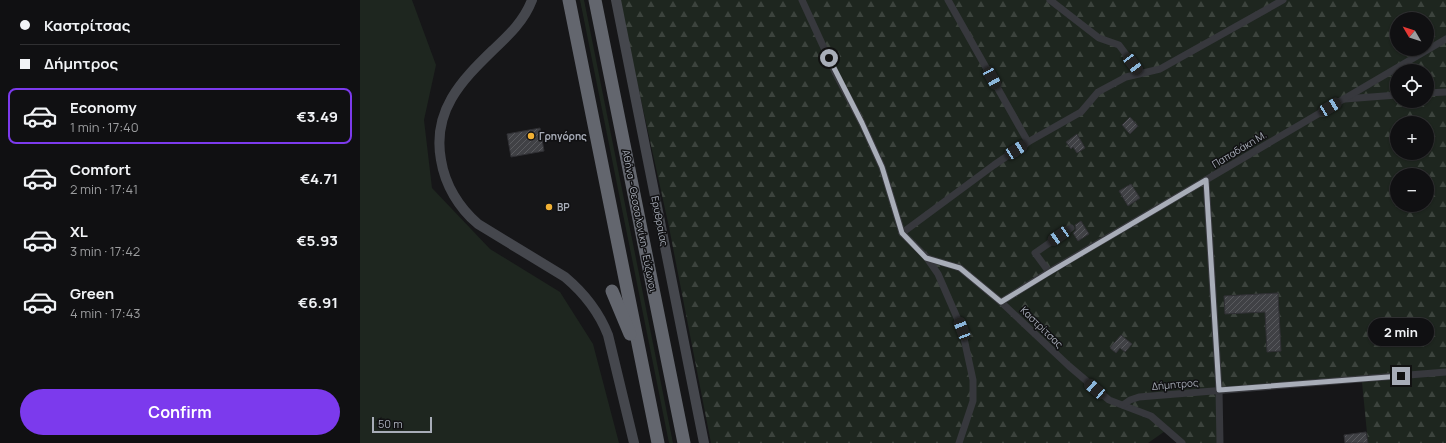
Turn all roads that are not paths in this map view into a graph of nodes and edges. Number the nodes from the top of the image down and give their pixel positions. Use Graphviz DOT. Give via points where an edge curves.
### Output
graph roads {
  1 [pos="532,0"];
  2 [pos="569,0"];
  3 [pos="595,0"];
  4 [pos="616,0"];
  5 [pos="802,0"];
  6 [pos="948,0"];
  7 [pos="1050,0"];
  8 [pos="1283,0"];
  9 [pos="1446,39"];
  10 [pos="1140,74"];
  11 [pos="1446,92"];
  12 [pos="1434,93"];
  13 [pos="1390,96"];
  14 [pos="1343,99"];
  15 [pos="1028,142"];
  16 [pos="1206,180"];
  17 [pos="1071,228"];
  18 [pos="902,233"];
  19 [pos="926,258"];
  20 [pos="1050,272"];
  21 [pos="612,291"];
  22 [pos="1001,302"];
  23 [pos="641,358"];
  24 [pos="1446,372"];
  25 [pos="1219,390"];
  26 [pos="1123,405"];
  27 [pos="634,443"];
  28 [pos="658,443"];
  29 [pos="684,443"];
  30 [pos="704,443"];
  31 [pos="959,443"];
  32 [pos="1182,443"];
  33 [pos="1220,443"];
  1 -- 27 [label="main road" via="520,22 460,85 446,108 439,137 442,166 450,188 469,217 565,277 594,308 608,335"];
  2 -- 23 [label="highway"];
  3 -- 29 [label="highway, Αθήνα - Θεσσαλονίκη - Εύζωνοι"];
  4 -- 30 [label="main road, Ερυθραίας"];
  5 -- 18 [label="street, Καστρίτσας" via="882,167"];
  6 -- 15 [label="street"];
  7 -- 10 [label="street" via="1099,38 1119,45"];
  8 -- 10 [label="street" via="1160,69"];
  9 -- 14 [label="street, Παπαδάκη Μ."];
  10 -- 15 [label="street" via="1126,77 1098,92 1081,112"];
  11 -- 12 [label="street"];
  13 -- 14 [label="street"];
  14 -- 16 [label="street, Παπαδάκη Μ."];
  15 -- 18 [label="street" via="994,164"];
  16 -- 20 [label="street, Παπαδάκη Μ."];
  16 -- 25 [label="street"];
  17 -- 20 [label="street" via="1035,253"];
  18 -- 19 [label="street, Καστρίτσας"];
  19 -- 22 [label="street, Καστρίτσας" via="960,268"];
  19 -- 31 [label="street" via="938,274 962,329 973,380 973,401"];
  20 -- 22 [label="street, Παπαδάκη Μ."];
  21 -- 23 [label="highway"];
  22 -- 26 [label="street, Καστρίτσας" via="1095,389 1109,400"];
  23 -- 28 [label="highway"];
  24 -- 25 [label="street, Δήμητρος"];
  25 -- 26 [label="street, Δήμητρος" via="1139,397"];
  25 -- 33 [label="street"];
  26 -- 32 [label="street, Καστρίτσας" via="1151,416"];
}
